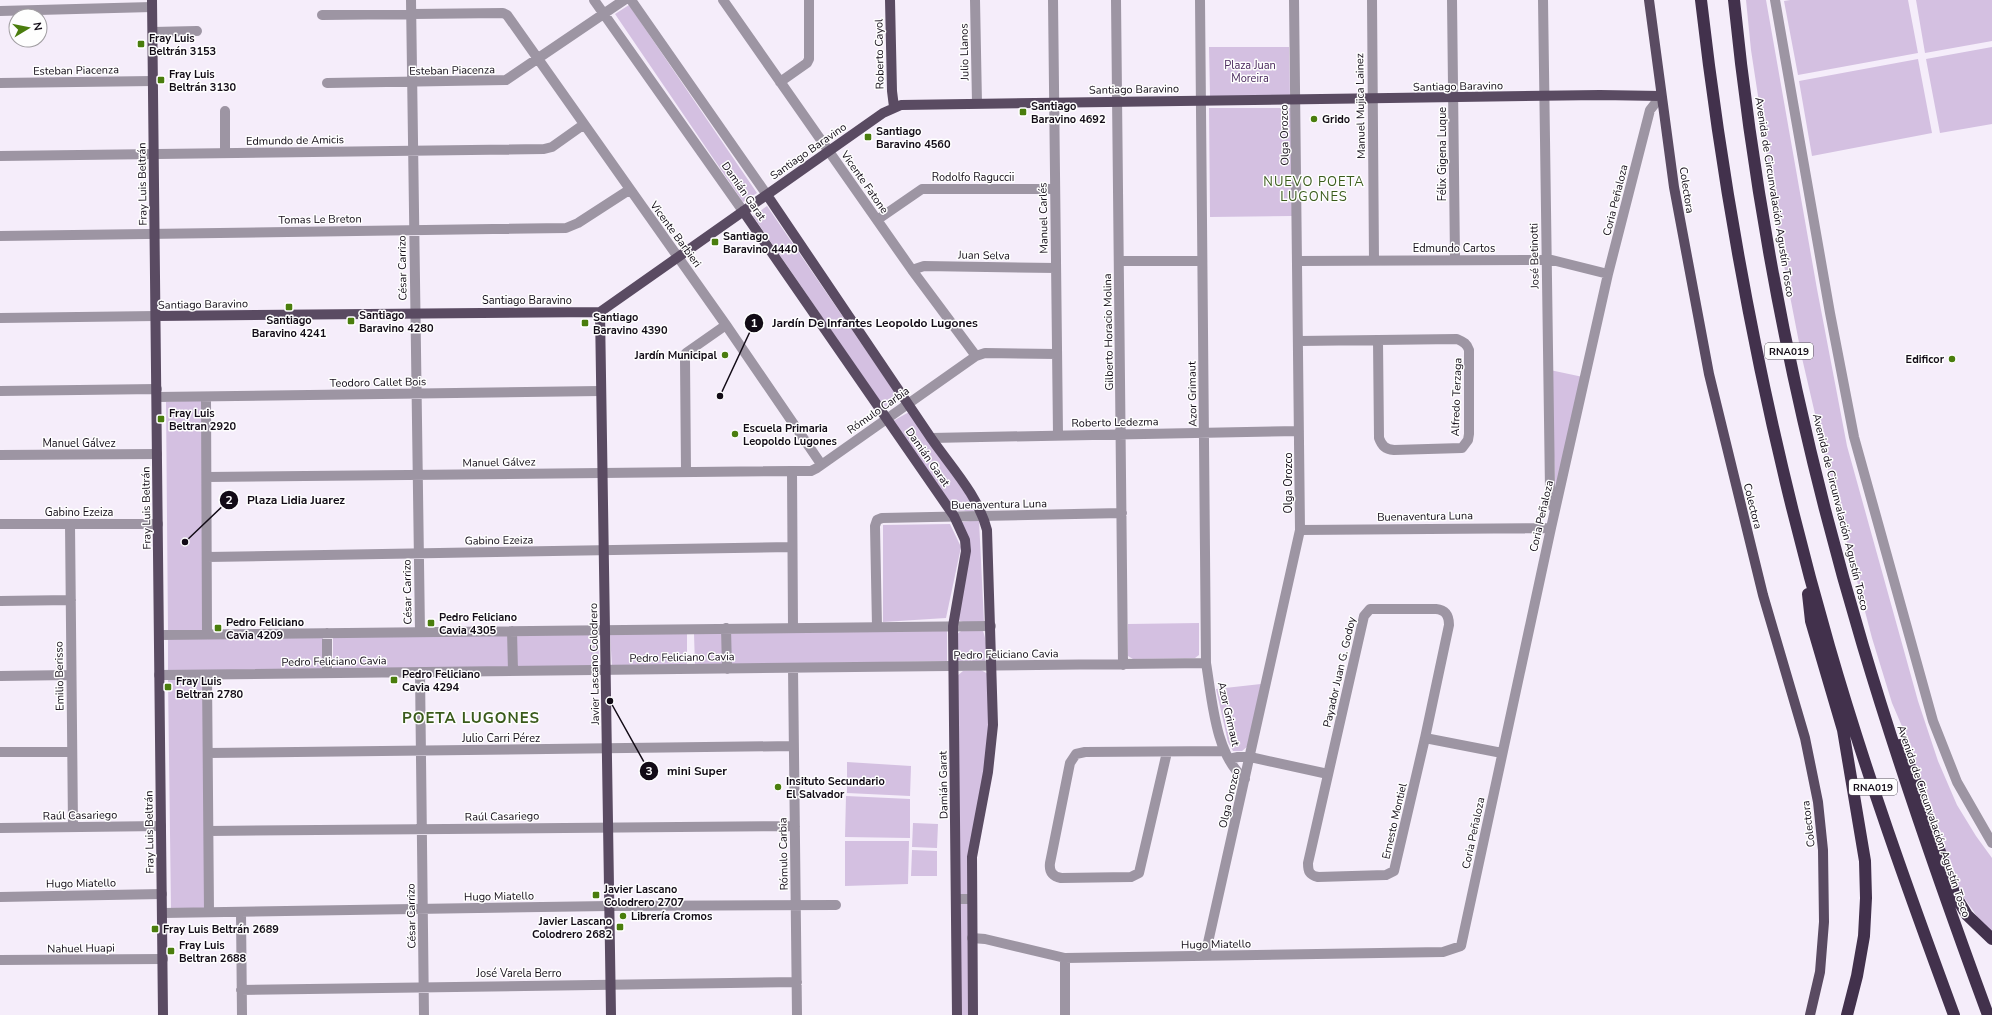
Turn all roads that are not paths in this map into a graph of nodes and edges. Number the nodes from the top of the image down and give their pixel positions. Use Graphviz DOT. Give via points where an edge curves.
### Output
graph roads {
  1 [pos="411,0"];
  2 [pos="594,0"];
  3 [pos="624,0"];
  4 [pos="631,0"];
  5 [pos="723,0"];
  6 [pos="809,0"];
  7 [pos="890,0"];
  8 [pos="975,0"];
  9 [pos="1053,0"];
  10 [pos="1116,0"];
  11 [pos="1200,0"];
  12 [pos="1294,0"];
  13 [pos="1372,0"];
  14 [pos="1452,0"];
  15 [pos="1543,0"];
  16 [pos="1649,0"];
  17 [pos="1701,0"];
  18 [pos="1734,0"];
  19 [pos="1775,0"];
  20 [pos="152,4"];
  21 [pos="0,11"];
  22 [pos="411,14"];
  23 [pos="605,14"];
  24 [pos="322,15"];
  25 [pos="197,31"];
  26 [pos="153,32"];
  27 [pos="539,58"];
  28 [pos="153,81"];
  29 [pos="412,82"];
  30 [pos="780,82"];
  31 [pos="0,83"];
  32 [pos="327,84"];
  33 [pos="1545,96"];
  34 [pos="1661,96"];
  35 [pos="1454,98"];
  36 [pos="1372,99"];
  37 [pos="1200,100"];
  38 [pos="1296,100"];
  39 [pos="1054,102"];
  40 [pos="1118,102"];
  41 [pos="977,103"];
  42 [pos="894,107"];
  43 [pos="225,111"];
  44 [pos="584,125"];
  45 [pos="413,150"];
  46 [pos="828,151"];
  47 [pos="226,153"];
  48 [pos="154,154"];
  49 [pos="0,156"];
  50 [pos="1055,189"];
  51 [pos="629,190"];
  52 [pos="767,195"];
  53 [pos="743,211"];
  54 [pos="877,220"];
  55 [pos="414,229"];
  56 [pos="155,234"];
  57 [pos="0,236"];
  58 [pos="678,256"];
  59 [pos="1455,260"];
  60 [pos="1546,260"];
  61 [pos="1202,261"];
  62 [pos="1298,261"];
  63 [pos="1374,261"];
  64 [pos="1119,262"];
  65 [pos="1056,268"];
  66 [pos="912,270"];
  67 [pos="1608,274"];
  68 [pos="600,312"];
  69 [pos="415,313"];
  70 [pos="156,316"];
  71 [pos="0,318"];
  72 [pos="726,325"];
  73 [pos="1378,340"];
  74 [pos="1299,341"];
  75 [pos="1057,354"];
  76 [pos="976,356"];
  77 [pos="0,391"];
  78 [pos="600,391"];
  79 [pos="157,393"];
  80 [pos="417,394"];
  81 [pos="206,397"];
  82 [pos="909,404"];
  83 [pos="886,419"];
  84 [pos="1299,431"];
  85 [pos="1204,433"];
  86 [pos="1121,434"];
  87 [pos="1058,435"];
  88 [pos="931,438"];
  89 [pos="157,454"];
  90 [pos="0,455"];
  91 [pos="821,464"];
  92 [pos="792,471"];
  93 [pos="686,472"];
  94 [pos="602,473"];
  95 [pos="418,475"];
  96 [pos="207,477"];
  97 [pos="1554,511"];
  98 [pos="1122,513"];
  99 [pos="954,516"];
  100 [pos="983,516"];
  101 [pos="0,524"];
  102 [pos="70,524"];
  103 [pos="158,524"];
  104 [pos="1550,528"];
  105 [pos="1300,530"];
  106 [pos="792,547"];
  107 [pos="603,551"];
  108 [pos="419,553"];
  109 [pos="1804,555"];
  110 [pos="207,557"];
  111 [pos="71,600"];
  112 [pos="0,601"];
  113 [pos="877,626"];
  114 [pos="953,626"];
  115 [pos="991,626"];
  116 [pos="726,628"];
  117 [pos="793,628"];
  118 [pos="605,630"];
  119 [pos="512,631"];
  120 [pos="420,632"];
  121 [pos="327,633"];
  122 [pos="207,634"];
  123 [pos="159,635"];
  124 [pos="1206,663"];
  125 [pos="1123,665"];
  126 [pos="953,667"];
  127 [pos="992,667"];
  128 [pos="793,668"];
  129 [pos="727,669"];
  130 [pos="606,670"];
  131 [pos="513,671"];
  132 [pos="420,672"];
  133 [pos="327,673"];
  134 [pos="207,674"];
  135 [pos="71,675"];
  136 [pos="159,675"];
  137 [pos="0,676"];
  138 [pos="1878,696"];
  139 [pos="1426,738"];
  140 [pos="794,746"];
  141 [pos="421,750"];
  142 [pos="608,750"];
  143 [pos="0,752"];
  144 [pos="72,752"];
  145 [pos="1167,752"];
  146 [pos="208,753"];
  147 [pos="1502,753"];
  148 [pos="1227,755"];
  149 [pos="1250,757"];
  150 [pos="1328,774"];
  151 [pos="1245,779"];
  152 [pos="161,826"];
  153 [pos="795,826"];
  154 [pos="73,827"];
  155 [pos="609,827"];
  156 [pos="0,828"];
  157 [pos="422,829"];
  158 [pos="209,832"];
  159 [pos="1992,843"];
  160 [pos="162,894"];
  161 [pos="0,897"];
  162 [pos="956,899"];
  163 [pos="972,899"];
  164 [pos="796,905"];
  165 [pos="836,905"];
  166 [pos="609,906"];
  167 [pos="423,909"];
  168 [pos="209,912"];
  169 [pos="241,912"];
  170 [pos="163,913"];
  171 [pos="972,938"];
  172 [pos="1992,939"];
  173 [pos="1461,946"];
  174 [pos="1206,956"];
  175 [pos="1065,958"];
  176 [pos="163,959"];
  177 [pos="0,960"];
  178 [pos="797,982"];
  179 [pos="611,985"];
  180 [pos="424,986"];
  181 [pos="241,990"];
  182 [pos="163,1015"];
  183 [pos="242,1015"];
  184 [pos="424,1015"];
  185 [pos="611,1015"];
  186 [pos="797,1015"];
  187 [pos="957,1015"];
  188 [pos="973,1015"];
  189 [pos="1065,1015"];
  190 [pos="1810,1015"];
  191 [pos="1847,1015"];
  192 [pos="1954,1015"];
  193 [pos="1988,1015"];
  1 -- 22 [label="street, César Carrizo"];
  2 -- 23 [label="street, Damián Garat"];
  3 -- 23 [label="street, Esteban Piacenza"];
  4 -- 52 [label="street, Damián Garat"];
  5 -- 30 [label="street, Vicente Fatone"];
  6 -- 30 [label="street" via="809,59"];
  7 -- 42 [label="main road, Roberto Cayol"];
  8 -- 41 [label="street, Julio Llanos"];
  9 -- 39 [label="street, Manuel Carlés"];
  10 -- 40 [label="street, Gilberto Horacio Molina"];
  11 -- 37 [label="street, Azor Grimaut"];
  12 -- 38 [label="street, Olga Orozco"];
  13 -- 36 [label="street, Manuel Mujica Lainez"];
  14 -- 35 [label="street, Félix Gigena Luque"];
  15 -- 33 [label="street, José Betinotti"];
  16 -- 34 [label="main road, Colectora"];
  17 -- 109 [label="highway, RNA019" via="1719,140 1746,301"];
  18 -- 138 [label="highway, Avenida de Circunvalación Agustín Tosco / RNA019" via="1762,206 1790,355 1830,527"];
  19 -- 159 [label="street" via="1830,313 1856,444 1933,721 1957,782"];
  20 -- 21 [label="street"];
  20 -- 26 [label="main road, Fray Luis Beltrán"];
  22 -- 24 [label="street"];
  22 -- 27 [label="street, Vicente Barbieri" via="503,13"];
  22 -- 29 [label="street, César Carrizo"];
  23 -- 27 [label="street, Esteban Piacenza"];
  23 -- 53 [label="street, Damián Garat"];
  25 -- 26 [label="street"];
  26 -- 28 [label="main road, Fray Luis Beltrán"];
  27 -- 29 [label="street, Esteban Piacenza" via="511,78 500,82"];
  27 -- 44 [label="street, Vicente Barbieri"];
  28 -- 31 [label="street, Esteban Piacenza"];
  28 -- 48 [label="main road, Fray Luis Beltrán"];
  29 -- 32 [label="street, Esteban Piacenza"];
  29 -- 45 [label="street, César Carrizo"];
  30 -- 46 [label="street, Vicente Fatone"];
  33 -- 34 [label="main road, Santiago Baravino"];
  33 -- 35 [label="main road, Santiago Baravino"];
  33 -- 60 [label="street, José Betinotti"];
  34 -- 67 [label="street, Coria Peñaloza" via="1650,110"];
  34 -- 190 [label="main road, Colectora" via="1674,187 1712,388 1763,595 1805,738 1818,802 1823,850 1824,922 1820,972"];
  35 -- 36 [label="main road, Santiago Baravino"];
  35 -- 59 [label="street, Félix Gigena Luque"];
  36 -- 38 [label="main road, Santiago Baravino"];
  36 -- 63 [label="street, Manuel Mujica Lainez"];
  37 -- 38 [label="main road, Santiago Baravino"];
  37 -- 40 [label="main road, Santiago Baravino"];
  37 -- 61 [label="street, Azor Grimaut"];
  38 -- 62 [label="street, Olga Orozco"];
  39 -- 40 [label="main road, Santiago Baravino"];
  39 -- 41 [label="main road, Santiago Baravino"];
  39 -- 50 [label="street, Manuel Carlés"];
  40 -- 64 [label="street, Gilberto Horacio Molina"];
  41 -- 42 [label="main road, Santiago Baravino" via="909,104"];
  42 -- 46 [label="main road, Santiago Baravino"];
  43 -- 47 [label="street"];
  44 -- 45 [label="street, Edmundo de Amicis" via="548,149"];
  44 -- 51 [label="street, Vicente Barbieri"];
  45 -- 47 [label="street, Edmundo de Amicis"];
  45 -- 55 [label="street, César Carrizo"];
  46 -- 52 [label="main road, Santiago Baravino"];
  46 -- 54 [label="street, Vicente Fatone"];
  47 -- 48 [label="street, Edmundo de Amicis"];
  48 -- 49 [label="street, Edmundo de Amicis"];
  48 -- 56 [label="main road, Fray Luis Beltrán"];
  50 -- 54 [label="street, Rodolfo Raguccii" via="922,189"];
  50 -- 65 [label="street, Manuel Carlés"];
  51 -- 55 [label="street, Tomas Le Breton" via="566,228"];
  51 -- 58 [label="street, Vicente Barbieri"];
  52 -- 53 [label="main road, Santiago Baravino"];
  52 -- 82 [label="main road, Damián Garat"];
  53 -- 58 [label="main road, Santiago Baravino"];
  53 -- 83 [label="main road, Damián Garat"];
  54 -- 66 [label="street, Vicente Fatone"];
  55 -- 56 [label="street, Tomas Le Breton"];
  55 -- 69 [label="street, César Carrizo"];
  56 -- 57 [label="street, Tomas Le Breton"];
  56 -- 70 [label="main road, Fray Luis Beltrán"];
  58 -- 68 [label="main road, Santiago Baravino"];
  58 -- 72 [label="street, Vicente Barbieri"];
  59 -- 60 [label="street, Edmundo Cartos"];
  59 -- 63 [label="street, Edmundo Cartos"];
  60 -- 67 [label="street, Edmundo Cartos"];
  60 -- 97 [label="street, José Betinotti" via="1550,489"];
  61 -- 64 [label="street"];
  61 -- 85 [label="street, Azor Grimaut"];
  62 -- 63 [label="street, Edmundo Cartos"];
  62 -- 74 [label="street, Olga Orozco"];
  64 -- 86 [label="street, Gilberto Horacio Molina"];
  65 -- 66 [label="street, Juan Selva" via="924,266"];
  65 -- 75 [label="street, Manuel Carlés"];
  66 -- 76 [label="street, Vicente Fatone"];
  67 -- 97 [label="street, Coria Peñaloza"];
  68 -- 69 [label="main road, Santiago Baravino"];
  68 -- 78 [label="main road, Javier Lascano Colodrero"];
  69 -- 70 [label="main road, Santiago Baravino"];
  69 -- 80 [label="street, César Carrizo"];
  70 -- 71 [label="street, Santiago Baravino"];
  70 -- 79 [label="main road, Fray Luis Beltrán"];
  72 -- 91 [label="street, Vicente Barbieri"];
  72 -- 93 [label="street" via="686,353"];
  73 -- 73 [label="street, Alfredo Terzaga" via="1457,340 1467,344 1469,434 1462,448 1384,448 1379,438"];
  73 -- 74 [label="street, Alfredo Terzaga"];
  74 -- 84 [label="street, Olga Orozco"];
  75 -- 76 [label="street, Rómulo Carbia"];
  75 -- 87 [label="street, Manuel Carlés"];
  76 -- 82 [label="street, Rómulo Carbia"];
  77 -- 79 [label="street, Teodoro Callet Bois"];
  78 -- 80 [label="street, Teodoro Callet Bois"];
  78 -- 94 [label="main road, Javier Lascano Colodrero"];
  79 -- 81 [label="street, Teodoro Callet Bois"];
  79 -- 89 [label="main road, Fray Luis Beltrán"];
  80 -- 81 [label="street, Teodoro Callet Bois"];
  80 -- 95 [label="street, César Carrizo"];
  81 -- 96 [label="street"];
  82 -- 83 [label="street, Rómulo Carbia"];
  82 -- 88 [label="main road, Damián Garat"];
  83 -- 91 [label="street, Rómulo Carbia"];
  83 -- 99 [label="main road, Damián Garat"];
  84 -- 85 [label="street, Roberto Ledezma"];
  84 -- 105 [label="street, Olga Orozco"];
  85 -- 86 [label="street, Roberto Ledezma"];
  85 -- 124 [label="street, Azor Grimaut"];
  86 -- 87 [label="street, Roberto Ledezma"];
  86 -- 98 [label="street, Gilberto Horacio Molina"];
  87 -- 88 [label="street, Roberto Ledezma"];
  88 -- 100 [label="main road, Damián Garat"];
  89 -- 90 [label="street, Manuel Gálvez"];
  89 -- 103 [label="main road, Fray Luis Beltrán"];
  91 -- 92 [label="street, Rómulo Carbia" via="811,471"];
  92 -- 93 [label="street, Manuel Gálvez"];
  92 -- 106 [label="street"];
  93 -- 94 [label="street, Manuel Gálvez"];
  94 -- 95 [label="street, Manuel Gálvez"];
  94 -- 107 [label="main road, Javier Lascano Colodrero"];
  95 -- 96 [label="street, Manuel Gálvez"];
  95 -- 108 [label="street, César Carrizo"];
  96 -- 110 [label="street"];
  97 -- 104 [label="street, Coria Peñaloza"];
  98 -- 100 [label="street, Buenaventura Luna"];
  98 -- 125 [label="street, Gilberto Horacio Molina"];
  99 -- 100 [label="street, Buenaventura Luna"];
  99 -- 113 [label="street, Buenaventura Luna" via="877,520"];
  99 -- 114 [label="main road, Damián Garat" via="965,540 966,551"];
  100 -- 115 [label="main road, Damián Garat"];
  101 -- 102 [label="street, Gabino Ezeiza"];
  102 -- 103 [label="street, Gabino Ezeiza"];
  102 -- 111 [label="street, Emilio Berisso"];
  103 -- 123 [label="main road, Fray Luis Beltrán"];
  104 -- 105 [label="street, Buenaventura Luna"];
  104 -- 147 [label="street, Coria Peñaloza"];
  105 -- 149 [label="street, Olga Orozco"];
  106 -- 107 [label="street, Gabino Ezeiza"];
  106 -- 117 [label="street"];
  107 -- 108 [label="street, Gabino Ezeiza"];
  107 -- 118 [label="main road, Javier Lascano Colodrero"];
  108 -- 110 [label="street, Gabino Ezeiza"];
  108 -- 120 [label="street, César Carrizo"];
  109 -- 191 [label="highway" via="1811,621 1843,730 1865,861 1864,936"];
  109 -- 192 [label="highway, RNA019" via="1867,770"];
  110 -- 122 [label="street"];
  111 -- 112 [label="street"];
  111 -- 135 [label="street, Emilio Berisso"];
  113 -- 114 [label="street"];
  113 -- 117 [label="street"];
  114 -- 115 [label="street"];
  114 -- 126 [label="main road, Damián Garat"];
  115 -- 127 [label="main road, Damián Garat"];
  116 -- 117 [label="street"];
  116 -- 118 [label="street"];
  116 -- 129 [label="street"];
  118 -- 119 [label="street"];
  118 -- 130 [label="main road, Javier Lascano Colodrero"];
  119 -- 120 [label="street"];
  119 -- 131 [label="street"];
  120 -- 121 [label="street"];
  121 -- 122 [label="street"];
  121 -- 133 [label="street"];
  122 -- 123 [label="street"];
  123 -- 136 [label="main road, Fray Luis Beltrán"];
  124 -- 125 [label="street, Pedro Feliciano Cavia"];
  124 -- 148 [label="street, Azor Grimaut" via="1215,714"];
  125 -- 127 [label="street, Pedro Feliciano Cavia"];
  126 -- 127 [label="street, Pedro Feliciano Cavia"];
  126 -- 128 [label="street, Pedro Feliciano Cavia"];
  126 -- 162 [label="main road, Damián Garat"];
  127 -- 163 [label="main road, Damián Garat" via="993,736 973,846"];
  128 -- 129 [label="street, Pedro Feliciano Cavia"];
  128 -- 140 [label="street, Rómulo Carbia"];
  129 -- 130 [label="street, Pedro Feliciano Cavia"];
  130 -- 131 [label="street, Pedro Feliciano Cavia"];
  130 -- 142 [label="main road, Javier Lascano Colodrero"];
  131 -- 132 [label="street, Pedro Feliciano Cavia"];
  132 -- 133 [label="street, Pedro Feliciano Cavia"];
  132 -- 141 [label="street, César Carrizo"];
  133 -- 134 [label="street, Pedro Feliciano Cavia"];
  134 -- 136 [label="street, Pedro Feliciano Cavia"];
  134 -- 146 [label="street"];
  135 -- 137 [label="street"];
  135 -- 144 [label="street, Emilio Berisso"];
  136 -- 152 [label="main road, Fray Luis Beltrán"];
  138 -- 172 [label="highway" via="1911,769 1955,895 1967,915"];
  138 -- 193 [label="highway, Avenida de Circunvalación Agustín Tosco / RNA019"];
  139 -- 147 [label="street"];
  139 -- 150 [label="street, Ernesto Montiel" via="1395,868 1391,874 1318,877 1310,874 1308,863"];
  139 -- 150 [label="street, Payador Juan G. Godoy" via="1449,625 1447,614 1436,608 1366,611"];
  140 -- 142 [label="street, Julio Carri Pérez"];
  140 -- 153 [label="street, Rómulo Carbia"];
  141 -- 142 [label="street, Julio Carri Pérez"];
  141 -- 146 [label="street, Julio Carri Pérez"];
  141 -- 157 [label="street, César Carrizo"];
  142 -- 155 [label="main road, Javier Lascano Colodrero"];
  143 -- 144 [label="street"];
  144 -- 154 [label="street, Emilio Berisso"];
  145 -- 145 [label="street" via="1076,754 1070,763 1050,863 1050,872 1053,875 1061,878 1131,877 1139,873"];
  145 -- 148 [label="street"];
  146 -- 158 [label="street"];
  147 -- 173 [label="street, Coria Peñaloza"];
  148 -- 149 [label="street"];
  148 -- 151 [label="street, Azor Grimaut"];
  149 -- 150 [label="street"];
  149 -- 151 [label="street, Olga Orozco"];
  151 -- 174 [label="street, Olga Orozco"];
  152 -- 154 [label="street, Raúl Casariego"];
  152 -- 160 [label="main road, Fray Luis Beltrán"];
  153 -- 155 [label="street, Raúl Casariego"];
  153 -- 164 [label="street, Rómulo Carbia"];
  154 -- 156 [label="street, Raúl Casariego"];
  155 -- 157 [label="street, Raúl Casariego"];
  155 -- 166 [label="main road, Javier Lascano Colodrero"];
  157 -- 158 [label="street, Raúl Casariego"];
  157 -- 167 [label="street, César Carrizo"];
  158 -- 168 [label="street"];
  160 -- 161 [label="street, Hugo Miatello"];
  160 -- 170 [label="main road, Fray Luis Beltrán"];
  162 -- 163 [label="street"];
  162 -- 187 [label="main road, Damián Garat"];
  163 -- 171 [label="main road, Damián Garat"];
  164 -- 165 [label="street, Hugo Miatello"];
  164 -- 166 [label="street, Hugo Miatello"];
  164 -- 178 [label="street, Rómulo Carbia"];
  166 -- 167 [label="street, Hugo Miatello"];
  166 -- 179 [label="main road, Javier Lascano Colodrero"];
  167 -- 169 [label="street, Hugo Miatello"];
  167 -- 180 [label="street, César Carrizo"];
  168 -- 169 [label="street, Hugo Miatello"];
  168 -- 170 [label="street, Hugo Miatello"];
  169 -- 181 [label="street"];
  170 -- 176 [label="main road, Fray Luis Beltrán"];
  171 -- 175 [label="street, Hugo Miatello"];
  171 -- 188 [label="main road, Damián Garat"];
  173 -- 174 [label="street, Hugo Miatello" via="1443,952"];
  174 -- 175 [label="street, Hugo Miatello"];
  175 -- 189 [label="street"];
  176 -- 177 [label="street, Nahuel Huapi"];
  176 -- 182 [label="main road, Fray Luis Beltrán"];
  178 -- 179 [label="street, José Varela Berro"];
  178 -- 186 [label="street, Rómulo Carbia"];
  179 -- 180 [label="street, José Varela Berro"];
  179 -- 185 [label="main road, Javier Lascano Colodrero"];
  180 -- 181 [label="street, José Varela Berro"];
  180 -- 184 [label="street, César Carrizo"];
  181 -- 183 [label="street"];
}
